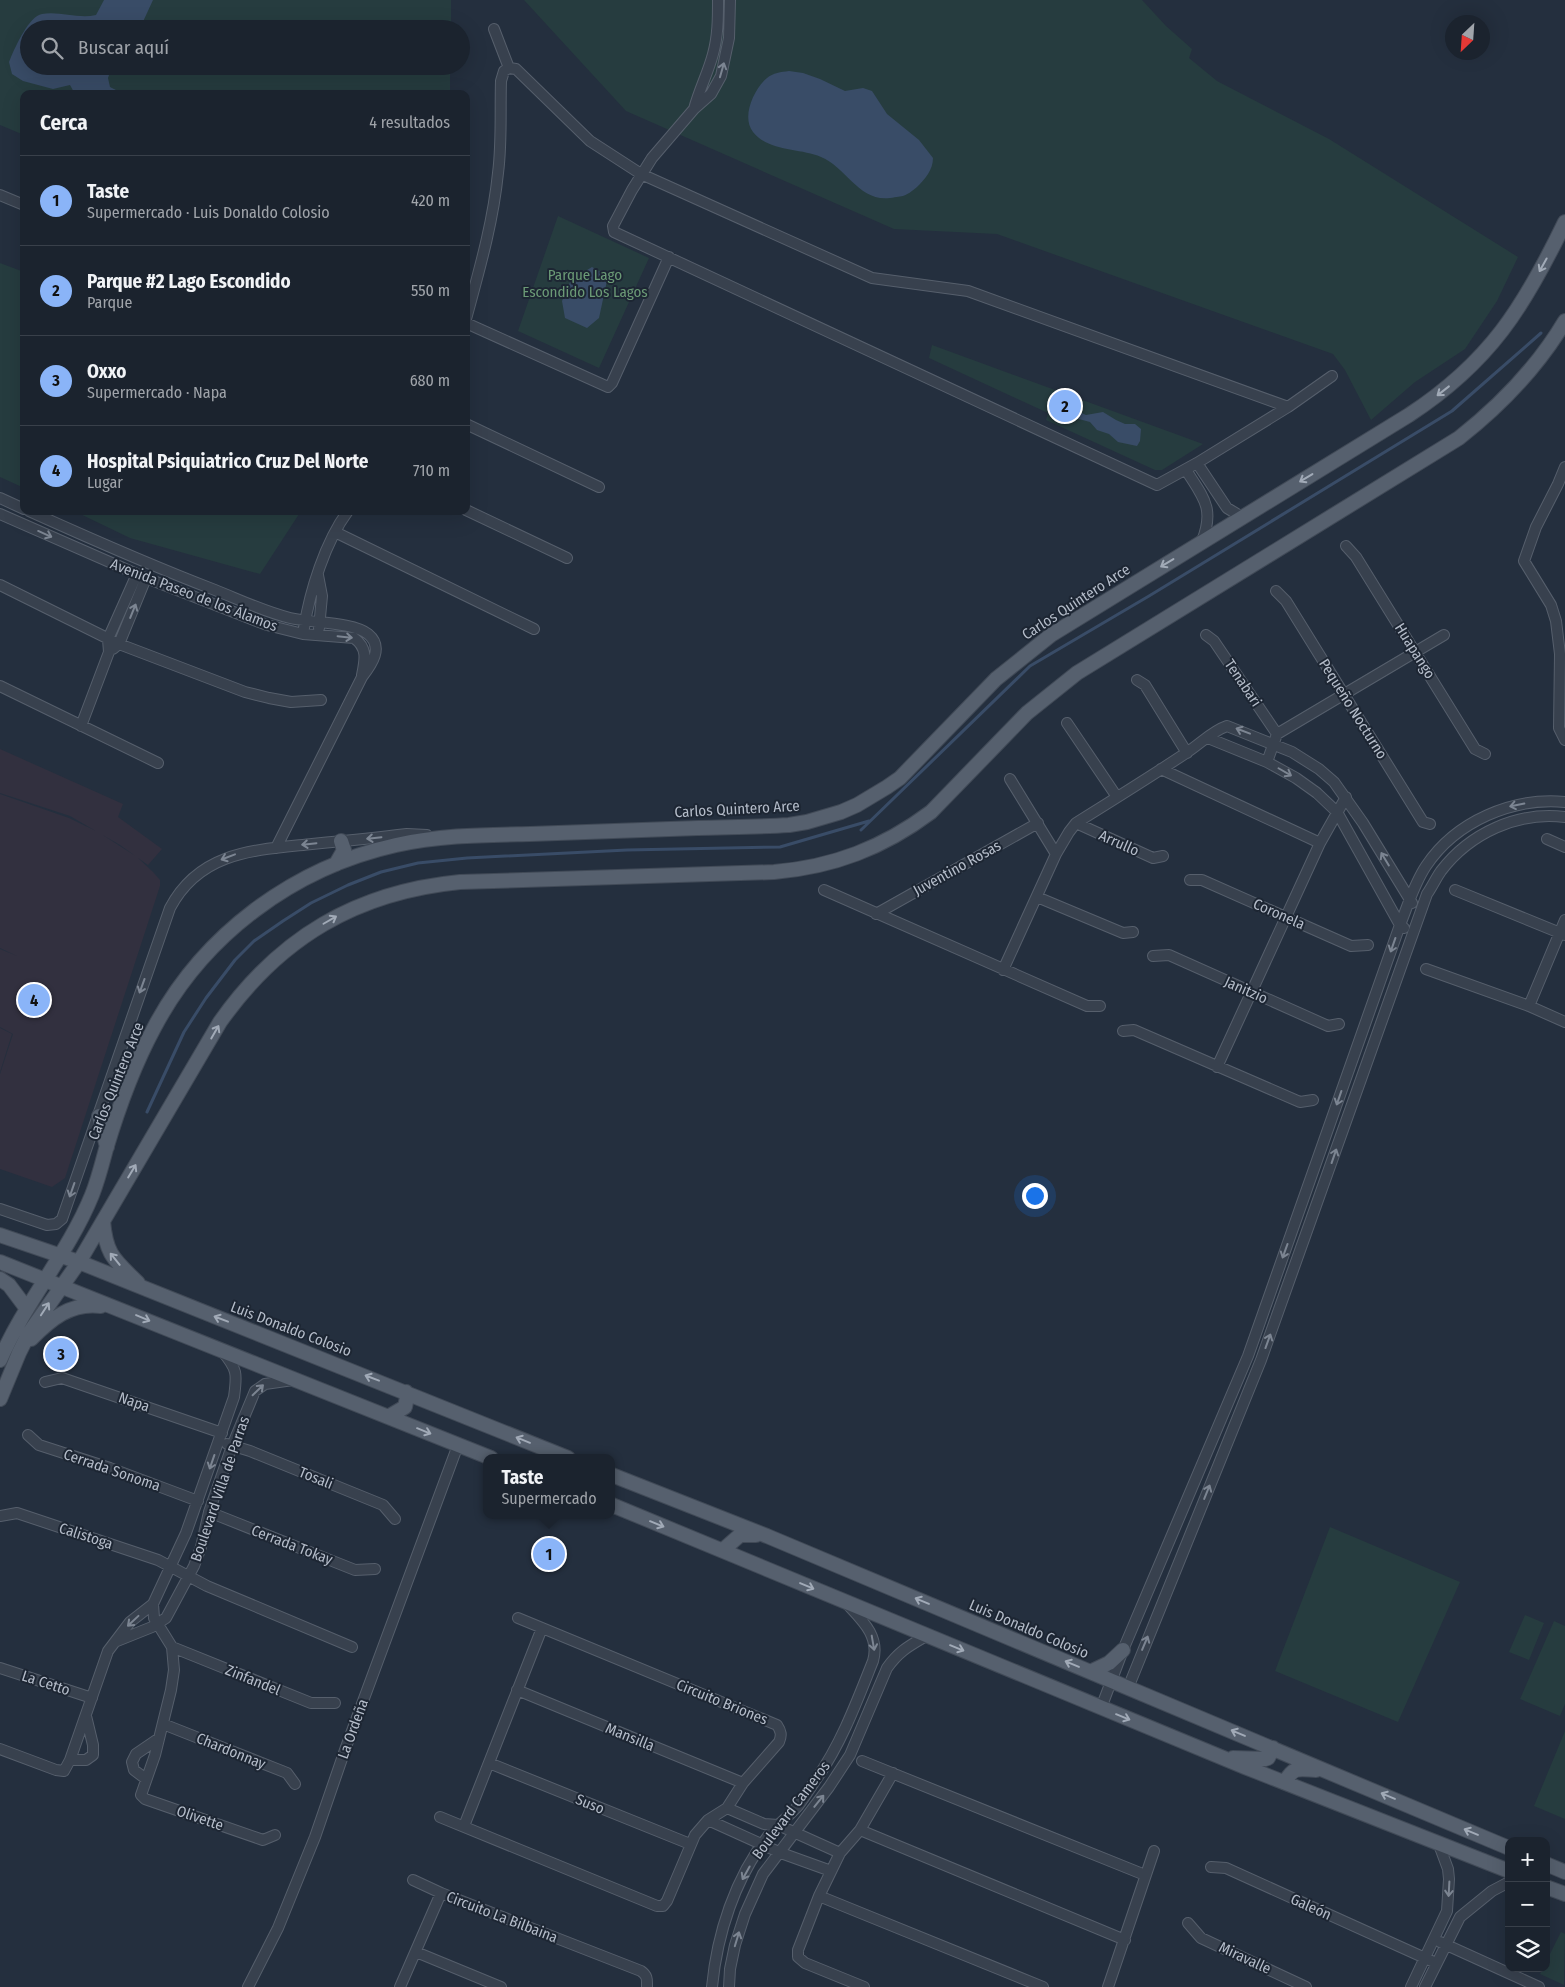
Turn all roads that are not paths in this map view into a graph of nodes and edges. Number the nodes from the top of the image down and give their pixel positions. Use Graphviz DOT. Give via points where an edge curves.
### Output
graph roads {
  1 [pos="718,0"];
  2 [pos="730,0"];
  3 [pos="494,28"];
  4 [pos="509,68"];
  5 [pos="694,109"];
  6 [pos="641,174"];
  7 [pos="0,195"];
  8 [pos="20,203"];
  9 [pos="1565,222"];
  10 [pos="669,257"];
  11 [pos="470,306"];
  12 [pos="1565,321"];
  13 [pos="470,323"];
  14 [pos="1332,376"];
  15 [pos="1288,407"];
  16 [pos="470,426"];
  17 [pos="1197,463"];
  18 [pos="1565,467"];
  19 [pos="1186,470"];
  20 [pos="599,487"];
  21 [pos="1214,490"];
  22 [pos="1203,497"];
  23 [pos="0,498"];
  24 [pos="20,507"];
  25 [pos="470,512"];
  26 [pos="0,514"];
  27 [pos="38,515"];
  28 [pos="346,515"];
  29 [pos="1242,517"];
  30 [pos="335,532"];
  31 [pos="1202,541"];
  32 [pos="1346,546"];
  33 [pos="114,550"];
  34 [pos="567,558"];
  35 [pos="107,561"];
  36 [pos="318,575"];
  37 [pos="142,576"];
  38 [pos="179,576"];
  39 [pos="0,585"];
  40 [pos="173,589"];
  41 [pos="1276,591"];
  42 [pos="305,622"];
  43 [pos="320,624"];
  44 [pos="534,628"];
  45 [pos="303,634"];
  46 [pos="1206,635"];
  47 [pos="1444,635"];
  48 [pos="318,636"];
  49 [pos="108,639"];
  50 [pos="119,644"];
  51 [pos="109,652"];
  52 [pos="1415,652"];
  53 [pos="362,677"];
  54 [pos="1137,680"];
  55 [pos="0,686"];
  56 [pos="1344,694"];
  57 [pos="322,700"];
  58 [pos="1067,723"];
  59 [pos="81,726"];
  60 [pos="1277,734"];
  61 [pos="1208,738"];
  62 [pos="1565,740"];
  63 [pos="1273,745"];
  64 [pos="1187,753"];
  65 [pos="1485,754"];
  66 [pos="158,762"];
  67 [pos="1267,762"];
  68 [pos="1161,769"];
  69 [pos="1010,779"];
  70 [pos="1117,797"];
  71 [pos="1346,797"];
  72 [pos="1565,802"];
  73 [pos="1337,812"];
  74 [pos="1565,817"];
  75 [pos="1038,823"];
  76 [pos="1076,823"];
  77 [pos="1430,824"];
  78 [pos="457,836"];
  79 [pos="1546,839"];
  80 [pos="341,841"];
  81 [pos="1320,844"];
  82 [pos="1565,847"];
  83 [pos="276,848"];
  84 [pos="1056,854"];
  85 [pos="1163,856"];
  86 [pos="336,864"];
  87 [pos="1190,880"];
  88 [pos="824,890"];
  89 [pos="1455,890"];
  90 [pos="1037,897"];
  91 [pos="1410,900"];
  92 [pos="1420,912"];
  93 [pos="876,914"];
  94 [pos="1286,918"];
  95 [pos="1565,920"];
  96 [pos="1400,925"];
  97 [pos="1133,932"];
  98 [pos="1412,934"];
  99 [pos="1562,934"];
  100 [pos="1368,945"];
  101 [pos="1153,956"];
  102 [pos="1426,968"];
  103 [pos="1003,970"];
  104 [pos="1251,993"];
  105 [pos="1100,1006"];
  106 [pos="1529,1006"];
  107 [pos="1565,1022"];
  108 [pos="1339,1024"];
  109 [pos="1123,1031"];
  110 [pos="1216,1067"];
  111 [pos="1313,1100"];
  112 [pos="98,1116"];
  113 [pos="107,1148"];
  114 [pos="1310,1181"];
  115 [pos="1324,1185"];
  116 [pos="0,1209"];
  117 [pos="103,1221"];
  118 [pos="0,1226"];
  119 [pos="0,1235"];
  120 [pos="28,1245"];
  121 [pos="61,1255"];
  122 [pos="0,1262"];
  123 [pos="79,1262"];
  124 [pos="0,1279"];
  125 [pos="45,1279"];
  126 [pos="61,1286"];
  127 [pos="144,1289"];
  128 [pos="117,1308"];
  129 [pos="27,1309"];
  130 [pos="19,1352"];
  131 [pos="222,1352"];
  132 [pos="1248,1356"];
  133 [pos="0,1360"];
  134 [pos="1261,1360"];
  135 [pos="298,1380"];
  136 [pos="45,1382"];
  137 [pos="406,1392"];
  138 [pos="0,1399"];
  139 [pos="388,1417"];
  140 [pos="28,1435"];
  141 [pos="221,1437"];
  142 [pos="458,1445"];
  143 [pos="232,1446"];
  144 [pos="558,1454"];
  145 [pos="483,1455"];
  146 [pos="615,1476"];
  147 [pos="198,1501"];
  148 [pos="615,1507"];
  149 [pos="209,1512"];
  150 [pos="1180,1514"];
  151 [pos="0,1516"];
  152 [pos="395,1519"];
  153 [pos="1196,1521"];
  154 [pos="767,1536"];
  155 [pos="723,1550"];
  156 [pos="171,1566"];
  157 [pos="376,1569"];
  158 [pos="188,1576"];
  159 [pos="153,1604"];
  160 [pos="847,1604"];
  161 [pos="518,1618"];
  162 [pos="158,1625"];
  163 [pos="542,1628"];
  164 [pos="926,1636"];
  165 [pos="117,1641"];
  166 [pos="172,1647"];
  167 [pos="352,1647"];
  168 [pos="1123,1650"];
  169 [pos="0,1668"];
  170 [pos="1090,1672"];
  171 [pos="1112,1682"];
  172 [pos="1128,1688"];
  173 [pos="517,1690"];
  174 [pos="92,1698"];
  175 [pos="335,1704"];
  176 [pos="1101,1708"];
  177 [pos="86,1716"];
  178 [pos="163,1724"];
  179 [pos="158,1739"];
  180 [pos="836,1748"];
  181 [pos="1273,1748"];
  182 [pos="0,1749"];
  183 [pos="850,1755"];
  184 [pos="70,1760"];
  185 [pos="1228,1760"];
  186 [pos="862,1761"];
  187 [pos="489,1763"];
  188 [pos="1326,1770"];
  189 [pos="893,1772"];
  190 [pos="146,1780"];
  191 [pos="1284,1782"];
  192 [pos="743,1783"];
  193 [pos="295,1784"];
  194 [pos="727,1808"];
  195 [pos="440,1817"];
  196 [pos="708,1820"];
  197 [pos="778,1825"];
  198 [pos="464,1826"];
  199 [pos="860,1830"];
  200 [pos="795,1833"];
  201 [pos="275,1835"];
  202 [pos="1438,1842"];
  203 [pos="690,1844"];
  204 [pos="762,1844"];
  205 [pos="1505,1846"];
  206 [pos="1154,1851"];
  207 [pos="781,1853"];
  208 [pos="840,1853"];
  209 [pos="1550,1866"];
  210 [pos="1212,1867"];
  211 [pos="1505,1869"];
  212 [pos="830,1871"];
  213 [pos="1565,1872"];
  214 [pos="1145,1875"];
  215 [pos="413,1880"];
  216 [pos="1505,1884"];
  217 [pos="1550,1888"];
  218 [pos="441,1893"];
  219 [pos="1565,1894"];
  220 [pos="819,1896"];
  221 [pos="1447,1911"];
  222 [pos="1460,1917"];
  223 [pos="1188,1923"];
  224 [pos="1125,1940"];
  225 [pos="1434,1940"];
  226 [pos="1445,1945"];
  227 [pos="416,1952"];
  228 [pos="1424,1958"];
  229 [pos="1436,1964"];
  230 [pos="713,1968"];
  231 [pos="730,1969"];
  232 [pos="248,1987"];
  233 [pos="400,1987"];
  234 [pos="501,1987"];
  235 [pos="646,1987"];
  236 [pos="712,1987"];
  237 [pos="729,1987"];
  238 [pos="864,1987"];
  239 [pos="1043,1987"];
  240 [pos="1108,1987"];
  241 [pos="1306,1987"];
  242 [pos="1411,1987"];
  243 [pos="1425,1987"];
  244 [pos="1540,1987"];
  1 -- 5 [label="street" via="717,40"];
  5 -- 2 [label="street, one-way" via="711,94 721,76 729,38"];
  3 -- 4 [label="street"];
  4 -- 6 [label="street" via="516,69 590,141"];
  4 -- 11 [label="street" via="504,71 501,81 498,171 493,209"];
  5 -- 6 [label="street"];
  6 -- 10 [label="street" via="612,229"];
  6 -- 15 [label="street" via="872,278 968,291"];
  7 -- 8 [label="street"];
  9 -- 29 [label="main road, Carlos Quintero Arce, one-way" via="1507,326 1453,384 1409,415"];
  10 -- 13 [label="street" via="608,387"];
  10 -- 19 [label="street" via="1155,484"];
  117 -- 12 [label="main road, one-way" via="235,1000 271,962 312,930 358,906 434,884 774,872 830,864 877,846 931,812 1027,713 1077,673 1459,438 1525,377"];
  14 -- 15 [label="street"];
  15 -- 17 [label="street"];
  16 -- 20 [label="street"];
  17 -- 19 [label="street"];
  17 -- 21 [label="street"];
  18 -- 62 [label="street" via="1536,527 1524,561 1556,621 1560,654 1559,728"];
  19 -- 22 [label="street"];
  21 -- 22 [label="street"];
  21 -- 29 [label="street" via="1227,508"];
  22 -- 31 [label="street" via="1209,519"];
  23 -- 24 [label="street"];
  25 -- 34 [label="street"];
  26 -- 35 [label="street, Avenida Paseo de los Álamos, one-way"];
  27 -- 33 [label="street, Avenida Paseo de los Álamos"];
  28 -- 30 [label="street"];
  29 -- 31 [label="main road, Carlos Quintero Arce"];
  30 -- 36 [label="street"];
  30 -- 44 [label="street"];
  31 -- 78 [label="main road, Carlos Quintero Arce, one-way" via="1051,635 996,679 900,778 841,812 807,822 772,826"];
  32 -- 52 [label="street, Huapango"];
  33 -- 35 [label="street"];
  33 -- 38 [label="street, Avenida Paseo de los Álamos"];
  35 -- 37 [label="street, Avenida Paseo de los Álamos"];
  36 -- 42 [label="street" via="310,594"];
  36 -- 43 [label="street" via="322,596"];
  37 -- 40 [label="street, Avenida Paseo de los Álamos"];
  37 -- 49 [label="street"];
  50 -- 37 [label="street, one-way"];
  38 -- 40 [label="street"];
  38 -- 42 [label="street, Avenida Paseo de los Álamos" via="275,614"];
  39 -- 49 [label="street"];
  40 -- 45 [label="street, Avenida Paseo de los Álamos" via="267,625"];
  41 -- 56 [label="street, Pequeño Nocturno" via="1286,601"];
  42 -- 43 [label="street, Avenida Paseo de los Álamos"];
  42 -- 45 [label="street"];
  43 -- 48 [label="street"];
  43 -- 53 [label="street, Avenida Paseo de los Álamos" via="357,628 373,639 375,657"];
  45 -- 48 [label="street, Avenida Paseo de los Álamos"];
  46 -- 60 [label="street, Tenabari" via="1214,641"];
  47 -- 52 [label="street"];
  48 -- 53 [label="street, Avenida Paseo de los Álamos, one-way" via="354,638 361,643 365,657"];
  49 -- 50 [label="street"];
  49 -- 51 [label="street"];
  50 -- 51 [label="street"];
  50 -- 57 [label="street" via="245,692 291,702"];
  51 -- 59 [label="street"];
  52 -- 56 [label="street"];
  52 -- 65 [label="street, Huapango" via="1475,749"];
  53 -- 83 [label="street"];
  54 -- 64 [label="street" via="1145,685"];
  55 -- 59 [label="street"];
  56 -- 60 [label="street"];
  56 -- 77 [label="street, Pequeño Nocturno" via="1423,822"];
  58 -- 70 [label="street"];
  59 -- 66 [label="street"];
  60 -- 63 [label="street"];
  63 -- 61 [label="street, one-way" via="1227,726 1216,729"];
  61 -- 64 [label="street"];
  61 -- 67 [label="street"];
  63 -- 67 [label="street"];
  63 -- 71 [label="street" via="1292,752 1319,769"];
  64 -- 68 [label="street"];
  67 -- 73 [label="street, one-way" via="1296,778"];
  68 -- 70 [label="street"];
  68 -- 81 [label="street"];
  69 -- 75 [label="street"];
  70 -- 76 [label="street"];
  71 -- 73 [label="street"];
  91 -- 71 [label="street, one-way"];
  72 -- 91 [label="street, one-way" via="1545,800 1505,808 1466,826 1426,866"];
  73 -- 81 [label="street"];
  73 -- 96 [label="street"];
  74 -- 92 [label="street" via="1530,817 1484,834 1463,848 1441,871"];
  75 -- 84 [label="street"];
  75 -- 93 [label="street, Juventino Rosas"];
  76 -- 84 [label="street"];
  76 -- 85 [label="street, Arrullo" via="1154,858"];
  78 -- 80 [label="street, one-way" via="407,834"];
  78 -- 86 [label="main road, Carlos Quintero Arce" via="395,845"];
  79 -- 82 [label="street"];
  80 -- 83 [label="street, one-way"];
  80 -- 86 [label="main road" via="344,850"];
  81 -- 94 [label="street"];
  83 -- 112 [label="street, one-way" via="247,851 219,861 194,877 174,900"];
  84 -- 90 [label="street"];
  86 -- 113 [label="main road, Carlos Quintero Arce" via="281,892 234,925 208,950 154,1027"];
  87 -- 94 [label="street, Coronela" via="1202,880"];
  88 -- 93 [label="street"];
  89 -- 99 [label="street"];
  90 -- 97 [label="street" via="1123,933"];
  90 -- 103 [label="street"];
  91 -- 92 [label="street"];
  91 -- 96 [label="street"];
  92 -- 98 [label="street"];
  93 -- 103 [label="street"];
  94 -- 100 [label="street, Coronela" via="1351,946"];
  94 -- 104 [label="street"];
  95 -- 99 [label="street"];
  96 -- 98 [label="street"];
  96 -- 114 [label="street, one-way"];
  115 -- 98 [label="street, one-way"];
  99 -- 106 [label="street"];
  101 -- 104 [label="street, Janitzio" via="1169,955"];
  102 -- 106 [label="street"];
  103 -- 105 [label="street" via="1087,1006"];
  104 -- 108 [label="street, Janitzio" via="1328,1026"];
  104 -- 110 [label="street"];
  106 -- 107 [label="street"];
  109 -- 110 [label="street" via="1134,1030"];
  110 -- 111 [label="street" via="1300,1102"];
  112 -- 113 [label="main road"];
  112 -- 116 [label="street, one-way" via="62,1218 55,1225"];
  113 -- 121 [label="main road, Carlos Quintero Arce" via="92,1195"];
  114 -- 115 [label="street"];
  114 -- 132 [label="street, one-way"];
  134 -- 115 [label="street, one-way"];
  117 -- 123 [label="main road"];
  127 -- 117 [label="main road, one-way" via="107,1249"];
  118 -- 120 [label="main road"];
  119 -- 120 [label="main road, Luis Donaldo Colosio"];
  120 -- 121 [label="main road, Luis Donaldo Colosio"];
  121 -- 123 [label="main road, Luis Donaldo Colosio"];
  121 -- 125 [label="main road, Carlos Quintero Arce"];
  122 -- 125 [label="main road"];
  123 -- 126 [label="main road"];
  123 -- 127 [label="main road, Luis Donaldo Colosio"];
  124 -- 129 [label="main road" via="9,1285"];
  125 -- 126 [label="main road"];
  125 -- 129 [label="main road, Carlos Quintero Arce"];
  126 -- 128 [label="main road"];
  130 -- 126 [label="main road, one-way"];
  137 -- 127 [label="main road, Luis Donaldo Colosio, one-way"];
  128 -- 130 [label="main road" via="83,1305 71,1308 49,1323"];
  128 -- 131 [label="main road, one-way"];
  129 -- 133 [label="main road, Carlos Quintero Arce"];
  130 -- 138 [label="main road"];
  131 -- 135 [label="main road"];
  131 -- 141 [label="street, Boulevard Villa de Parras" via="231,1362 237,1377 234,1398"];
  132 -- 134 [label="street"];
  132 -- 150 [label="street"];
  153 -- 134 [label="street, one-way"];
  135 -- 139 [label="main road"];
  143 -- 135 [label="street, Boulevard Villa de Parras, one-way" via="255,1391 265,1384"];
  136 -- 141 [label="street, Napa" via="62,1378"];
  137 -- 139 [label="main road" via="405,1407"];
  144 -- 137 [label="main road, Luis Donaldo Colosio, one-way"];
  139 -- 142 [label="main road, one-way"];
  140 -- 147 [label="street, Cerrada Sonoma" via="40,1445"];
  141 -- 143 [label="street, Napa"];
  141 -- 147 [label="street, Boulevard Villa de Parras, one-way"];
  142 -- 145 [label="main road"];
  142 -- 232 [label="street, La Ordeña" via="315,1837 278,1928"];
  143 -- 149 [label="street, Boulevard Villa de Parras"];
  143 -- 152 [label="street, Tosali" via="383,1505"];
  146 -- 154 [label="main road, Luis Donaldo Colosio"];
  147 -- 156 [label="street, Boulevard Villa de Parras"];
  148 -- 155 [label="main road, one-way"];
  149 -- 157 [label="street, Cerrada Tokay" via="355,1570"];
  149 -- 158 [label="street, Boulevard Villa de Parras" via="201,1547"];
  150 -- 153 [label="street"];
  150 -- 168 [label="street"];
  151 -- 156 [label="street, Calistoga" via="17,1513"];
  172 -- 153 [label="street, one-way"];
  154 -- 155 [label="main road" via="740,1535"];
  170 -- 154 [label="main road, Luis Donaldo Colosio, one-way"];
  155 -- 160 [label="main road, one-way"];
  156 -- 158 [label="street, Calistoga"];
  156 -- 159 [label="street, Boulevard Villa de Parras"];
  158 -- 162 [label="street, Boulevard Villa de Parras" via="166,1618"];
  158 -- 167 [label="street, Calistoga"];
  159 -- 162 [label="street"];
  159 -- 165 [label="street, Boulevard Villa de Parras, one-way" via="130,1622"];
  160 -- 164 [label="main road"];
  160 -- 180 [label="street, Boulevard Cameros, one-way" via="869,1628 875,1654"];
  161 -- 163 [label="street"];
  162 -- 165 [label="street"];
  162 -- 166 [label="street"];
  163 -- 173 [label="street"];
  163 -- 192 [label="street, Circuito Briones" via="777,1724 781,1736 779,1742"];
  164 -- 176 [label="main road, one-way"];
  164 -- 183 [label="street, Boulevard Cameros" via="903,1649 887,1668"];
  165 -- 174 [label="street, Boulevard Villa de Parras" via="105,1657"];
  166 -- 175 [label="street, Zinfandel" via="311,1703"];
  166 -- 178 [label="street" via="174,1670"];
  168 -- 170 [label="main road" via="1109,1663"];
  168 -- 171 [label="street"];
  169 -- 174 [label="street, La Cetto"];
  170 -- 171 [label="main road, Luis Donaldo Colosio"];
  171 -- 172 [label="main road, Luis Donaldo Colosio"];
  171 -- 176 [label="street"];
  181 -- 172 [label="main road, Luis Donaldo Colosio, one-way"];
  173 -- 187 [label="street"];
  173 -- 192 [label="street, Mansilla"];
  174 -- 177 [label="street, Boulevard Villa de Parras"];
  176 -- 185 [label="main road, one-way"];
  177 -- 184 [label="street, Boulevard Villa de Parras"];
  177 -- 184 [label="street" via="94,1745 92,1755 86,1760"];
  178 -- 179 [label="street"];
  178 -- 193 [label="street, Chardonnay" via="287,1773"];
  179 -- 190 [label="street"];
  179 -- 190 [label="street" via="136,1754 132,1762 134,1770"];
  180 -- 183 [label="street"];
  180 -- 197 [label="street, Boulevard Cameros" via="797,1806"];
  181 -- 185 [label="main road" via="1268,1758"];
  181 -- 188 [label="main road, Luis Donaldo Colosio"];
  182 -- 184 [label="street" via="60,1772"];
  200 -- 183 [label="street, Boulevard Cameros, one-way"];
  185 -- 191 [label="main road"];
  186 -- 189 [label="street"];
  187 -- 198 [label="street"];
  187 -- 203 [label="street, Suso"];
  188 -- 191 [label="main road" via="1295,1769"];
  205 -- 188 [label="main road, Luis Donaldo Colosio, one-way"];
  189 -- 199 [label="street"];
  189 -- 214 [label="street"];
  190 -- 201 [label="street, Olivette" via="141,1795 145,1799 262,1840"];
  191 -- 202 [label="main road"];
  192 -- 194 [label="street, Circuito Briones"];
  194 -- 196 [label="street, Circuito Briones"];
  194 -- 197 [label="street" via="764,1824"];
  195 -- 198 [label="street"];
  196 -- 203 [label="street, Circuito Briones"];
  196 -- 204 [label="street"];
  197 -- 200 [label="street"];
  197 -- 204 [label="street, Boulevard Cameros"];
  198 -- 203 [label="street, Circuito Briones" via="659,1906 666,1904"];
  199 -- 208 [label="street"];
  199 -- 224 [label="street"];
  200 -- 207 [label="street, Boulevard Cameros"];
  200 -- 208 [label="street"];
  202 -- 211 [label="main road"];
  202 -- 221 [label="street, one-way" via="1448,1869"];
  204 -- 207 [label="street"];
  204 -- 230 [label="street, Boulevard Cameros, one-way" via="727,1912"];
  206 -- 214 [label="street"];
  207 -- 212 [label="street"];
  231 -- 207 [label="street, Boulevard Cameros, one-way" via="735,1945 763,1874"];
  208 -- 212 [label="street"];
  209 -- 213 [label="main road"];
  210 -- 228 [label="street, Galeón" via="1226,1868"];
  212 -- 220 [label="street"];
  214 -- 224 [label="street"];
  215 -- 218 [label="street"];
  216 -- 222 [label="street"];
  217 -- 219 [label="main road"];
  218 -- 227 [label="street, Circuito La Bilbaina"];
  218 -- 235 [label="street, Circuito La Bilbaina" via="646,1974"];
  220 -- 238 [label="street" via="798,1957 805,1963"];
  220 -- 239 [label="street"];
  221 -- 222 [label="street"];
  221 -- 225 [label="street"];
  222 -- 226 [label="street"];
  223 -- 241 [label="street, Miravalle" via="1201,1938"];
  224 -- 240 [label="street"];
  225 -- 226 [label="street"];
  225 -- 228 [label="street"];
  226 -- 229 [label="street"];
  226 -- 244 [label="street"];
  227 -- 233 [label="street, Circuito La Bilbaina"];
  227 -- 234 [label="street"];
  228 -- 229 [label="street, Galeón"];
  228 -- 242 [label="street"];
  229 -- 243 [label="street"];
  230 -- 231 [label="street"];
  230 -- 236 [label="street, Boulevard Cameros"];
  231 -- 237 [label="street, Boulevard Cameros"];
}
